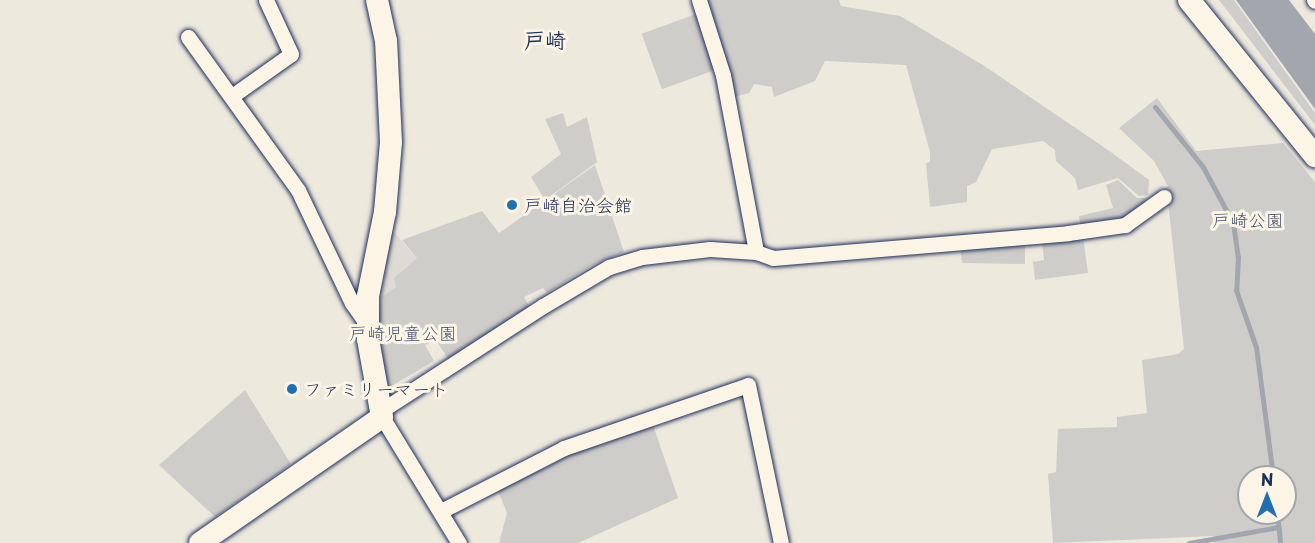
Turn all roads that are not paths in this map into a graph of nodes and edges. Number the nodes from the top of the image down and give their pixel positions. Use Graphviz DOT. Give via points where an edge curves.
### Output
graph roads {
  1 [pos="266,0"];
  2 [pos="377,0"];
  3 [pos="699,0"];
  4 [pos="1189,0"];
  5 [pos="188,37"];
  6 [pos="232,96"];
  7 [pos="1315,156"];
  8 [pos="1164,197"];
  9 [pos="756,252"];
  10 [pos="368,326"];
  11 [pos="381,415"];
  12 [pos="441,511"];
  13 [pos="200,543"];
  14 [pos="459,543"];
  15 [pos="781,543"];
  1 -- 6 [label="street" via="291,54"];
  2 -- 10 [label="street" via="386,41 391,142 385,212 368,296"];
  3 -- 9 [label="street" via="723,75"];
  4 -- 7 [label="street"];
  5 -- 6 [label="street"];
  6 -- 10 [label="street" via="297,190 352,303"];
  8 -- 9 [label="street" via="1125,225 1068,233 773,258"];
  9 -- 11 [label="street" via="711,249 642,256 609,267"];
  10 -- 11 [label="street"];
  11 -- 12 [label="street"];
  11 -- 13 [label="street"];
  12 -- 14 [label="street"];
  12 -- 15 [label="street" via="564,448 748,385"];
}
